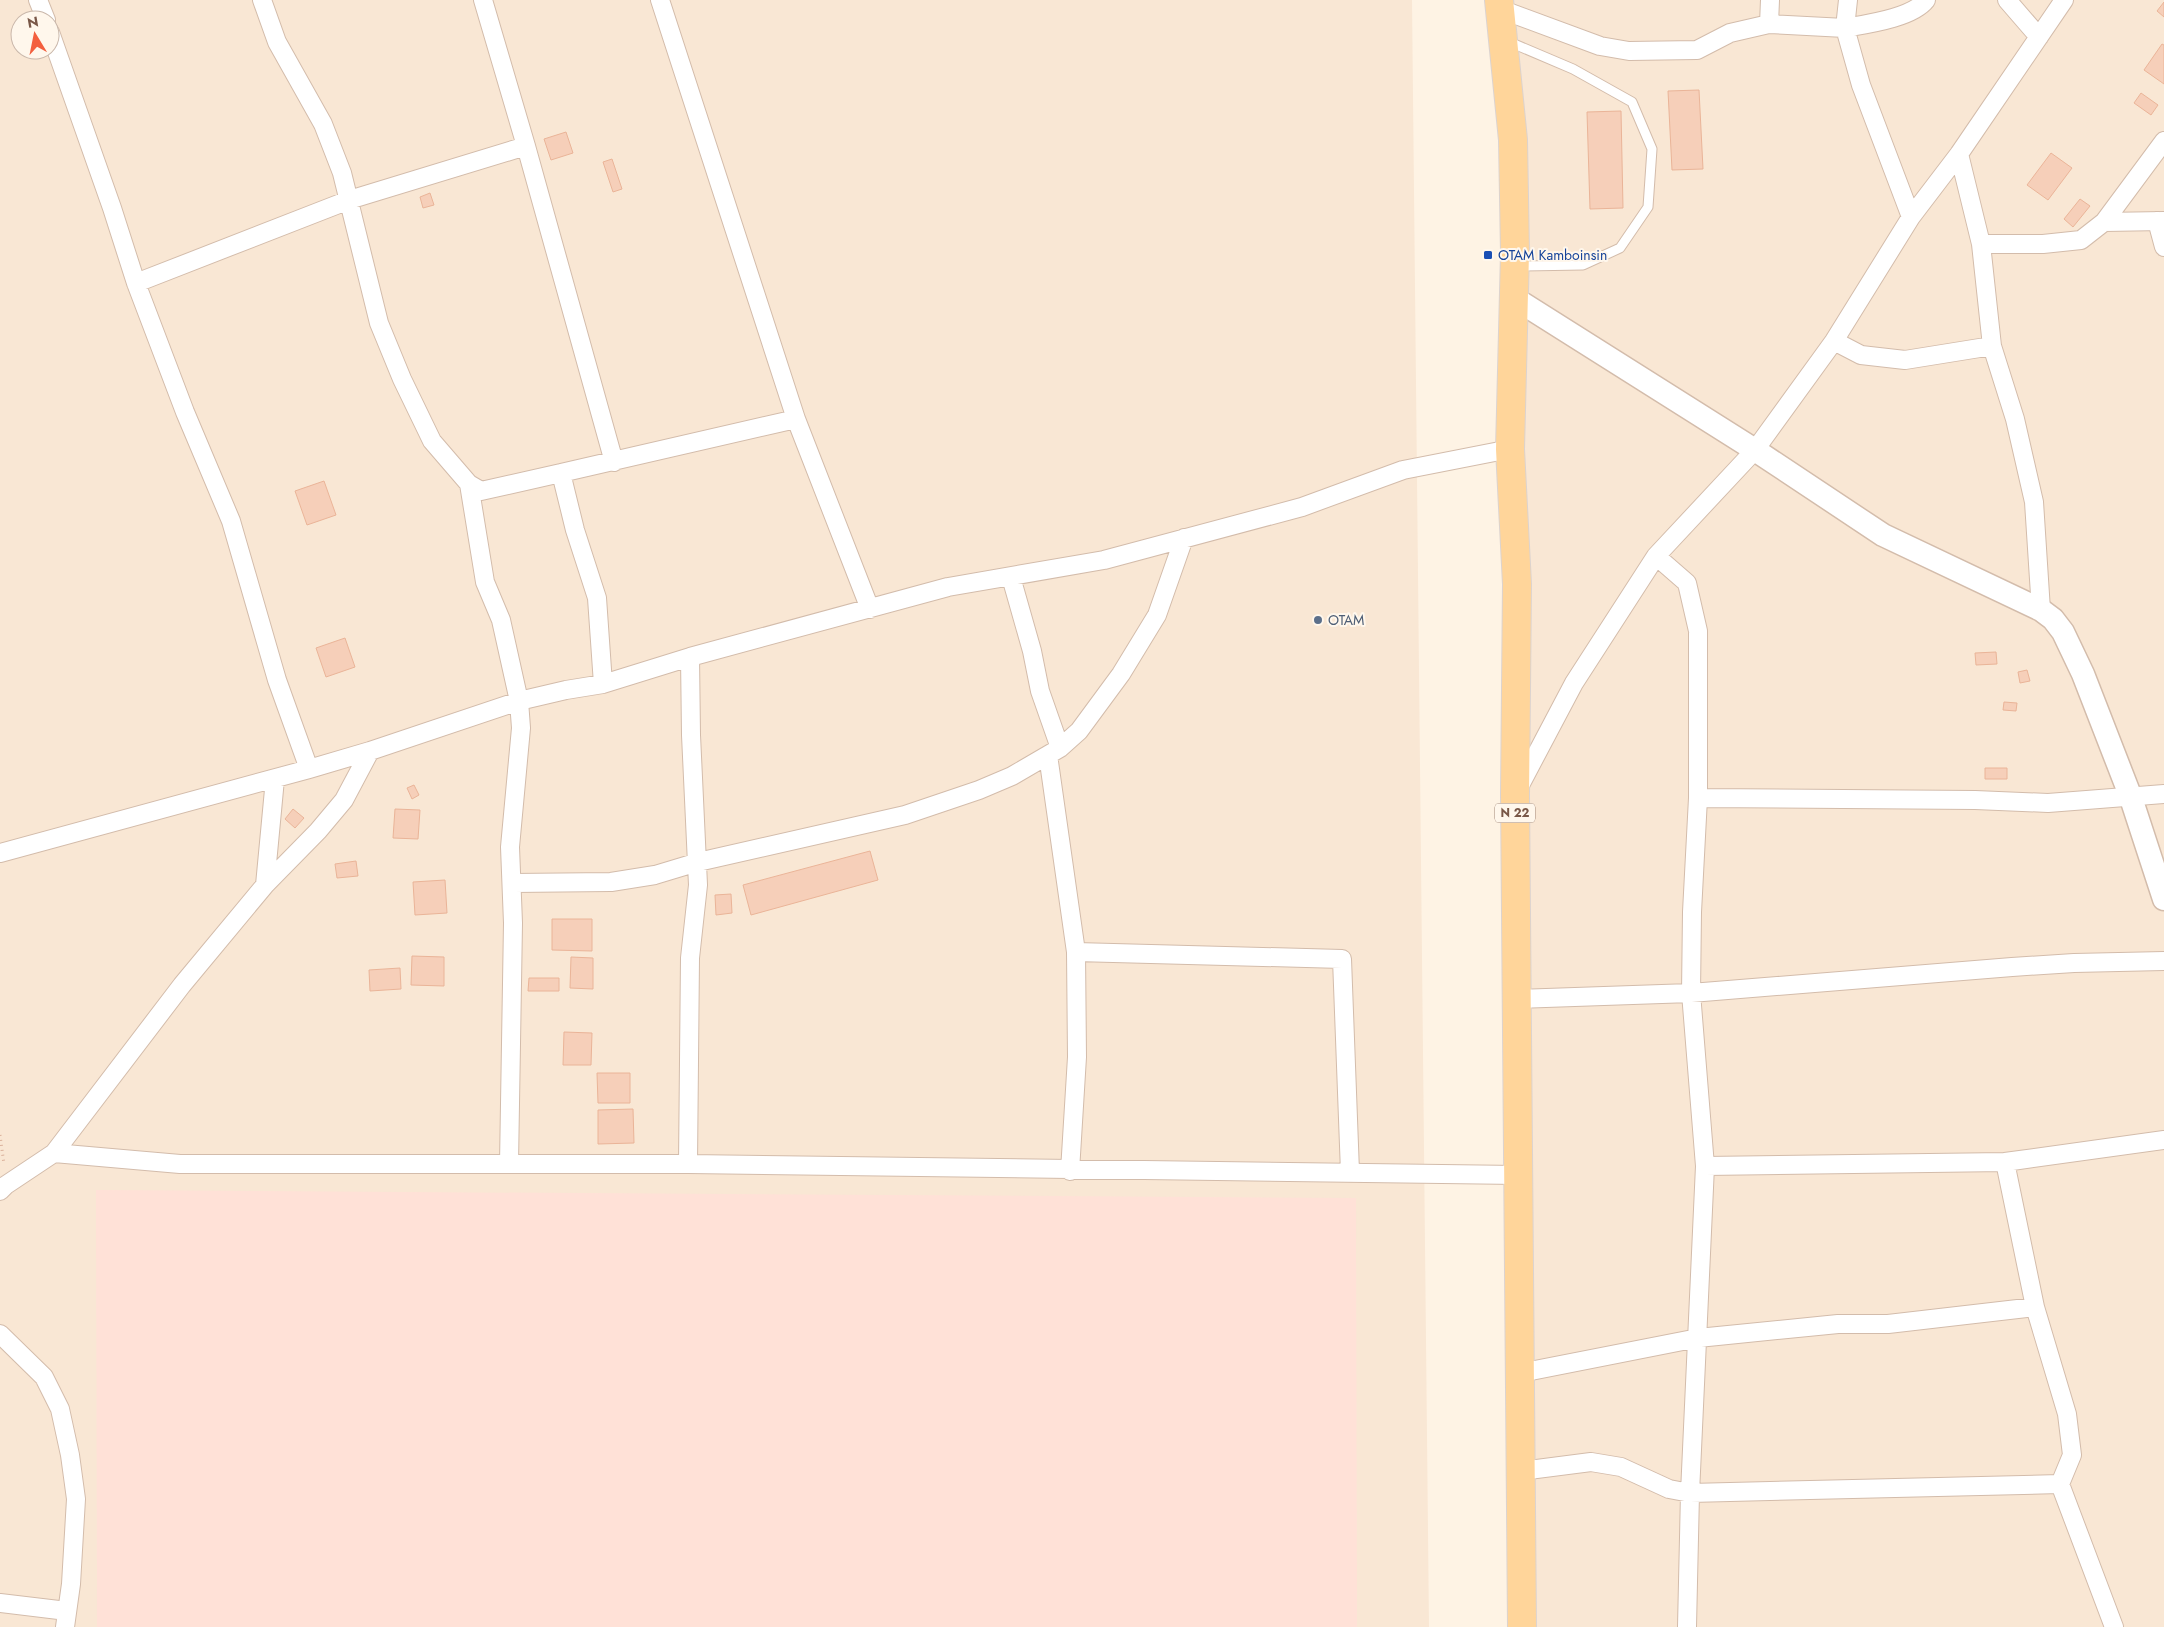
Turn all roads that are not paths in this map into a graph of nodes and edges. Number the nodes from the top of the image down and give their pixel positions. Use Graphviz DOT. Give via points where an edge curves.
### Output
graph roads {
  1 [pos="262,0"];
  2 [pos="482,0"];
  3 [pos="660,0"];
  4 [pos="1770,0"];
  5 [pos="1848,0"];
  6 [pos="1926,0"];
  7 [pos="2006,0"];
  8 [pos="2064,0"];
  9 [pos="1500,5"];
  10 [pos="1769,24"];
  11 [pos="1845,28"];
  12 [pos="2039,37"];
  13 [pos="1504,40"];
  14 [pos="60,60"];
  15 [pos="2164,141"];
  16 [pos="526,146"];
  17 [pos="1959,154"];
  18 [pos="349,200"];
  19 [pos="1911,217"];
  20 [pos="2161,221"];
  21 [pos="2104,222"];
  22 [pos="1981,244"];
  23 [pos="2164,247"];
  24 [pos="1515,266"];
  25 [pos="136,283"];
  26 [pos="1514,298"];
  27 [pos="1834,341"];
  28 [pos="1992,346"];
  29 [pos="796,419"];
  30 [pos="1510,449"];
  31 [pos="1755,450"];
  32 [pos="614,462"];
  33 [pos="561,473"];
  34 [pos="469,484"];
  35 [pos="1184,538"];
  36 [pos="1656,556"];
  37 [pos="1011,577"];
  38 [pos="870,609"];
  39 [pos="2040,610"];
  40 [pos="690,657"];
  41 [pos="603,684"];
  42 [pos="519,701"];
  43 [pos="370,751"];
  44 [pos="1054,751"];
  45 [pos="309,769"];
  46 [pos="275,779"];
  47 [pos="2164,794"];
  48 [pos="1515,795"];
  49 [pos="2130,795"];
  50 [pos="1698,798"];
  51 [pos="0,853"];
  52 [pos="698,862"];
  53 [pos="512,883"];
  54 [pos="265,885"];
  55 [pos="2164,899"];
  56 [pos="1076,952"];
  57 [pos="2164,961"];
  58 [pos="1692,993"];
  59 [pos="1518,998"];
  60 [pos="2164,1140"];
  61 [pos="54,1153"];
  62 [pos="2005,1162"];
  63 [pos="509,1164"];
  64 [pos="688,1164"];
  65 [pos="1705,1166"];
  66 [pos="1070,1170"];
  67 [pos="1350,1172"];
  68 [pos="1518,1175"];
  69 [pos="3,1188"];
  70 [pos="2035,1307"];
  71 [pos="0,1334"];
  72 [pos="1698,1338"];
  73 [pos="1520,1372"];
  74 [pos="1521,1471"];
  75 [pos="2060,1484"];
  76 [pos="1690,1493"];
  77 [pos="0,1603"];
  78 [pos="66,1619"];
  79 [pos="1522,1627"];
  80 [pos="1687,1627"];
  81 [pos="2114,1627"];
  1 -- 18 [label="street" via="277,42 324,124"];
  2 -- 16 [label="street"];
  3 -- 29 [label="street"];
  4 -- 10 [label="street"];
  5 -- 11 [label="street"];
  6 -- 11 [label="street" via="1922,5 1888,20"];
  7 -- 12 [label="street"];
  8 -- 12 [label="street"];
  9 -- 10 [label="street" via="1600,46 1629,51 1698,50 1730,33"];
  9 -- 13 [label="main road, N 22"];
  10 -- 11 [label="street"];
  11 -- 19 [label="street" via="1861,84"];
  12 -- 17 [label="street"];
  13 -- 24 [label="main road, N 22" via="1513,140"];
  13 -- 24 [label="lane" via="1573,69 1632,102 1652,149 1648,207 1620,248 1583,265"];
  14 -- 25 [label="street"];
  15 -- 21 [label="street"];
  16 -- 18 [label="street"];
  16 -- 32 [label="street"];
  17 -- 19 [label="street"];
  17 -- 22 [label="street"];
  18 -- 25 [label="street"];
  18 -- 34 [label="street" via="379,323 402,379 432,441"];
  19 -- 27 [label="street"];
  20 -- 21 [label="street"];
  20 -- 23 [label="street"];
  21 -- 22 [label="street" via="2081,240"];
  22 -- 28 [label="street"];
  24 -- 26 [label="main road, N 22"];
  25 -- 45 [label="street" via="231,521 277,680"];
  26 -- 30 [label="main road, N 22"];
  26 -- 31 [label="street"];
  27 -- 28 [label="street" via="1861,355 1905,360"];
  27 -- 31 [label="street"];
  28 -- 39 [label="street" via="2015,419 2034,502"];
  29 -- 32 [label="street"];
  29 -- 38 [label="street"];
  30 -- 35 [label="street" via="1403,470 1302,507"];
  30 -- 48 [label="main road, N 22" via="1517,584"];
  31 -- 36 [label="street"];
  31 -- 39 [label="street" via="1883,535"];
  32 -- 33 [label="street"];
  33 -- 34 [label="street" via="490,490 481,491"];
  33 -- 41 [label="street" via="597,598"];
  34 -- 42 [label="street" via="485,582 501,620"];
  35 -- 37 [label="street" via="1104,560"];
  35 -- 44 [label="street" via="1157,615 1121,674 1079,731"];
  36 -- 48 [label="street" via="1574,683"];
  36 -- 50 [label="street" via="1687,583 1698,631"];
  37 -- 38 [label="street" via="948,587"];
  37 -- 44 [label="street" via="1032,651"];
  38 -- 40 [label="street"];
  39 -- 49 [label="street" via="2063,632 2083,674"];
  40 -- 41 [label="street"];
  40 -- 52 [label="street"];
  41 -- 42 [label="street"];
  42 -- 43 [label="street"];
  42 -- 53 [label="street" via="520,746 510,847"];
  43 -- 45 [label="street"];
  43 -- 54 [label="street" via="344,800"];
  44 -- 52 [label="street" via="1012,776 904,815"];
  44 -- 56 [label="street"];
  45 -- 46 [label="street"];
  46 -- 51 [label="street"];
  46 -- 54 [label="street"];
  47 -- 49 [label="street"];
  48 -- 59 [label="main road, N 22"];
  49 -- 50 [label="street" via="2048,803"];
  49 -- 55 [label="street"];
  50 -- 58 [label="street"];
  52 -- 53 [label="street" via="655,875 611,882"];
  52 -- 64 [label="street" via="690,958"];
  53 -- 63 [label="street"];
  54 -- 61 [label="street" via="182,986"];
  56 -- 66 [label="street" via="1077,1057"];
  56 -- 67 [label="street" via="1342,959"];
  57 -- 58 [label="street" via="2012,967"];
  58 -- 59 [label="street"];
  58 -- 65 [label="street"];
  59 -- 68 [label="main road, N 22"];
  60 -- 62 [label="street"];
  61 -- 63 [label="street" via="180,1164"];
  61 -- 69 [label="street"];
  62 -- 65 [label="street"];
  62 -- 70 [label="street"];
  63 -- 64 [label="street"];
  64 -- 66 [label="street"];
  65 -- 72 [label="street"];
  66 -- 67 [label="street"];
  67 -- 68 [label="street"];
  68 -- 73 [label="main road, N 22"];
  70 -- 72 [label="street" via="1888,1324 1838,1324"];
  70 -- 75 [label="street" via="2067,1414 2072,1455"];
  71 -- 78 [label="street" via="44,1377 60,1410 76,1499"];
  72 -- 73 [label="street"];
  72 -- 76 [label="street"];
  73 -- 74 [label="main road, N 22"];
  74 -- 76 [label="street" via="1591,1462 1621,1467 1669,1489"];
  74 -- 79 [label="main road, N 22"];
  75 -- 76 [label="street"];
  75 -- 81 [label="street"];
  76 -- 80 [label="street"];
  77 -- 78 [label="street"];
}
